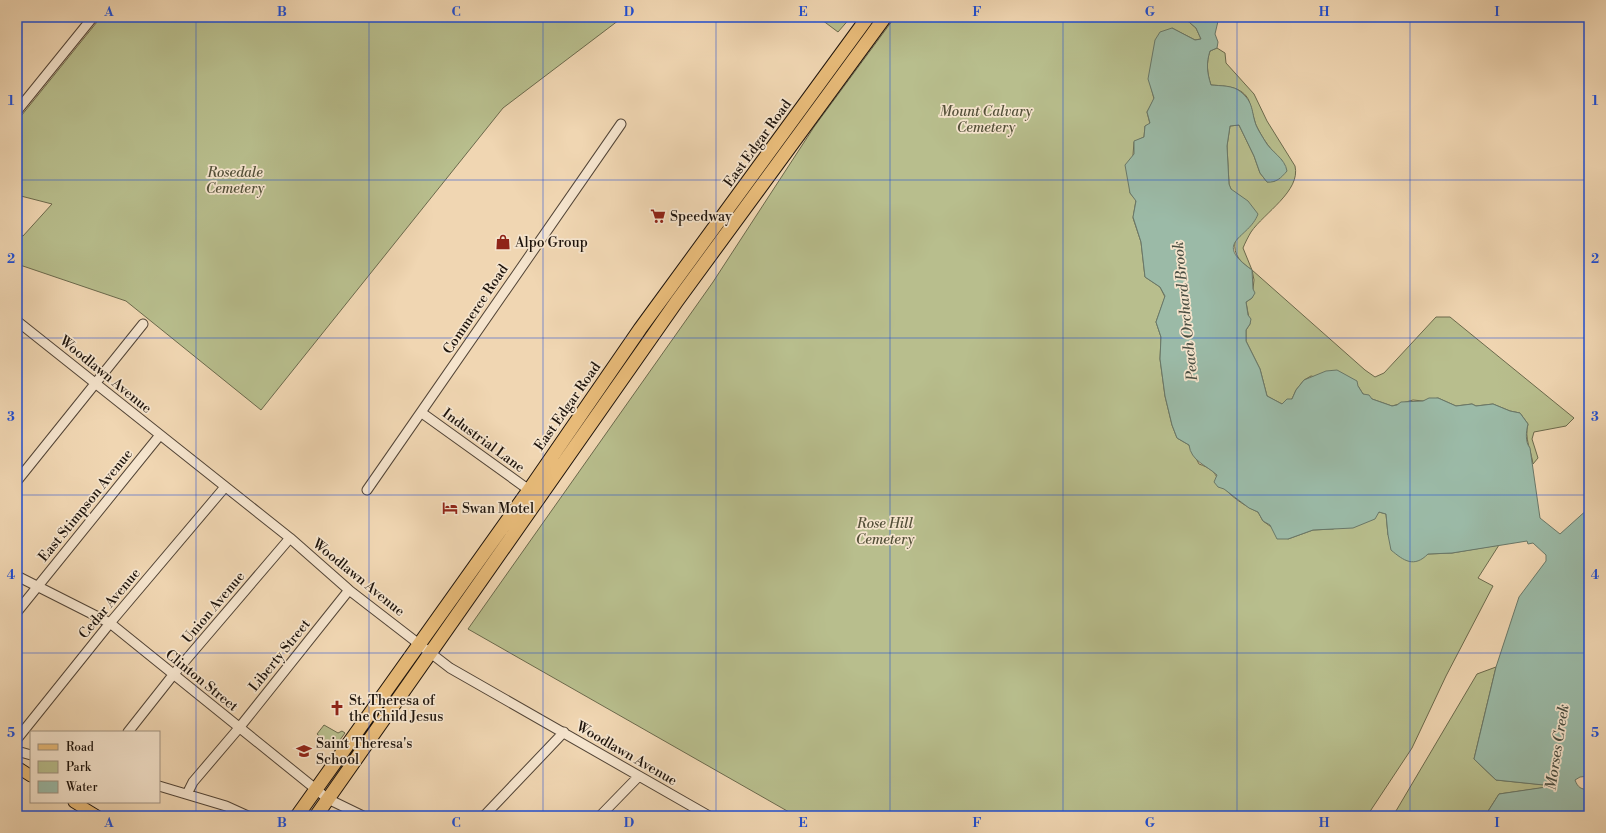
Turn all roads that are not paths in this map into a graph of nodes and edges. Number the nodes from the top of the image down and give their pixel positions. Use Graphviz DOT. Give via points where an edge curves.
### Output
graph roads {
  1 [pos="93,17"];
  2 [pos="868,17"];
  3 [pos="885,17"];
  4 [pos="17,111"];
  5 [pos="621,124"];
  6 [pos="17,321"];
  7 [pos="143,324"];
  8 [pos="95,383"];
  9 [pos="422,413"];
  10 [pos="160,435"];
  11 [pos="17,481"];
  12 [pos="226,487"];
  13 [pos="367,490"];
  14 [pos="528,490"];
  15 [pos="290,538"];
  16 [pos="17,576"];
  17 [pos="38,587"];
  18 [pos="349,590"];
  19 [pos="17,612"];
  20 [pos="110,623"];
  21 [pos="419,644"];
  22 [pos="431,653"];
  23 [pos="173,674"];
  24 [pos="239,728"];
  25 [pos="129,731"];
  26 [pos="564,732"];
  27 [pos="17,739"];
  28 [pos="17,751"];
  29 [pos="30,755"];
  30 [pos="17,767"];
  31 [pos="30,775"];
  32 [pos="639,776"];
  33 [pos="160,786"];
  34 [pos="316,790"];
  35 [pos="187,794"];
  36 [pos="328,799"];
  37 [pos="76,803"];
  38 [pos="97,816"];
  39 [pos="248,816"];
  40 [pos="297,816"];
  41 [pos="316,816"];
  42 [pos="363,816"];
  43 [pos="484,816"];
  44 [pos="600,816"];
  45 [pos="709,816"];
  1 -- 4 [label="street"];
  2 -- 14 [label="highway, East Edgar Road" via="640,329"];
  3 -- 22 [label="highway, East Edgar Road" via="677,301"];
  5 -- 9 [label="street, Commerce Road"];
  6 -- 8 [label="street, Woodlawn Avenue"];
  7 -- 8 [label="street"];
  8 -- 10 [label="street, Woodlawn Avenue"];
  8 -- 11 [label="street"];
  9 -- 13 [label="street, Commerce Road"];
  9 -- 14 [label="street, Industrial Lane"];
  10 -- 12 [label="street, Woodlawn Avenue"];
  10 -- 17 [label="street, East Stimpson Avenue"];
  12 -- 15 [label="street, Woodlawn Avenue"];
  12 -- 20 [label="street, Cedar Avenue"];
  14 -- 21 [label="highway, East Edgar Road"];
  15 -- 18 [label="street, Woodlawn Avenue"];
  15 -- 23 [label="street, Union Avenue"];
  16 -- 17 [label="street, Clinton Street"];
  17 -- 19 [label="street, East Stimpson Avenue"];
  17 -- 20 [label="street, Clinton Street"];
  18 -- 21 [label="street, Woodlawn Avenue"];
  18 -- 24 [label="street, Liberty Street"];
  20 -- 23 [label="street, Clinton Street"];
  20 -- 27 [label="street, Cedar Avenue"];
  21 -- 22 [label="street, Woodlawn Avenue"];
  21 -- 34 [label="highway, East Edgar Road"];
  22 -- 26 [label="street, Woodlawn Avenue" via="450,668"];
  22 -- 36 [label="highway, East Edgar Road"];
  23 -- 24 [label="street, Clinton Street"];
  23 -- 25 [label="street, Union Avenue"];
  24 -- 34 [label="street, Clinton Street"];
  24 -- 35 [label="street, Liberty Street" via="193,782"];
  26 -- 32 [label="street, Woodlawn Avenue"];
  26 -- 43 [label="street"];
  28 -- 29 [label="street"];
  30 -- 31 [label="main road"];
  32 -- 44 [label="street"];
  32 -- 45 [label="street, Woodlawn Avenue"];
  33 -- 35 [label="street"];
  34 -- 36 [label="street, Clinton Street"];
  34 -- 40 [label="highway, East Edgar Road"];
  35 -- 39 [label="street"];
  36 -- 41 [label="highway"];
  36 -- 42 [label="street, Clinton Street"];
  37 -- 38 [label="main road"];
}
